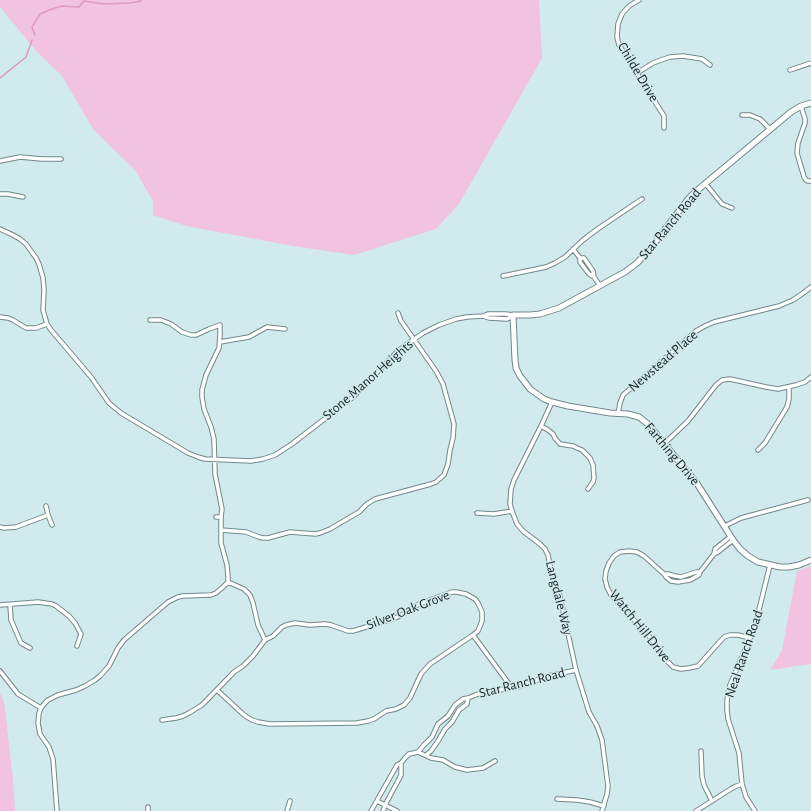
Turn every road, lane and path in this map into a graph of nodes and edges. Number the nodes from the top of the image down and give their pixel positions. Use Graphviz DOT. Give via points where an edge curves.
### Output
graph roads {
  1 [pos="639,0"];
  2 [pos="811,63"];
  3 [pos="710,65"];
  4 [pos="790,70"];
  5 [pos="637,73"];
  6 [pos="811,102"];
  7 [pos="801,106"];
  8 [pos="742,115"];
  9 [pos="664,128"];
  10 [pos="770,129"];
  11 [pos="61,159"];
  12 [pos="0,161"];
  13 [pos="811,181"];
  14 [pos="704,183"];
  15 [pos="0,194"];
  16 [pos="23,197"];
  17 [pos="642,199"];
  18 [pos="732,208"];
  19 [pos="0,229"];
  20 [pos="573,249"];
  21 [pos="503,276"];
  22 [pos="600,286"];
  23 [pos="811,287"];
  24 [pos="398,313"];
  25 [pos="513,316"];
  26 [pos="0,317"];
  27 [pos="150,320"];
  28 [pos="47,324"];
  29 [pos="285,329"];
  30 [pos="414,339"];
  31 [pos="220,342"];
  32 [pos="811,377"];
  33 [pos="789,387"];
  34 [pos="552,402"];
  35 [pos="618,414"];
  36 [pos="541,426"];
  37 [pos="665,444"];
  38 [pos="758,450"];
  39 [pos="215,460"];
  40 [pos="588,489"];
  41 [pos="808,500"];
  42 [pos="46,506"];
  43 [pos="512,511"];
  44 [pos="476,513"];
  45 [pos="48,515"];
  46 [pos="216,517"];
  47 [pos="222,517"];
  48 [pos="52,525"];
  49 [pos="725,526"];
  50 [pos="0,527"];
  51 [pos="221,530"];
  52 [pos="732,538"];
  53 [pos="811,560"];
  54 [pos="770,566"];
  55 [pos="228,582"];
  56 [pos="10,604"];
  57 [pos="0,605"];
  58 [pos="473,635"];
  59 [pos="750,638"];
  60 [pos="265,640"];
  61 [pos="77,646"];
  62 [pos="30,648"];
  63 [pos="576,670"];
  64 [pos="0,671"];
  65 [pos="512,688"];
  66 [pos="217,690"];
  67 [pos="468,698"];
  68 [pos="41,708"];
  69 [pos="162,720"];
  70 [pos="432,737"];
  71 [pos="438,741"];
  72 [pos="701,750"];
  73 [pos="418,752"];
  74 [pos="426,755"];
  75 [pos="495,761"];
  76 [pos="401,763"];
  77 [pos="742,784"];
  78 [pos="557,799"];
  79 [pos="290,801"];
  80 [pos="377,801"];
  81 [pos="712,801"];
  82 [pos="385,805"];
  83 [pos="604,806"];
  84 [pos="57,811"];
  85 [pos="287,811"];
  86 [pos="371,811"];
  87 [pos="383,811"];
  88 [pos="397,811"];
  89 [pos="602,811"];
  90 [pos="696,811"];
  91 [pos="755,811"];
  1 -- 5 [label="street, Childe Drive" via="622,14 617,33 619,45"];
  2 -- 4 [label="street"];
  3 -- 5 [label="street" via="696,58 670,57 653,63"];
  5 -- 9 [label="street, Childe Drive" via="664,116"];
  6 -- 7 [label="street, Star Ranch Road"];
  7 -- 10 [label="street, Star Ranch Road"];
  7 -- 13 [label="street" via="805,124 797,153 804,177"];
  8 -- 10 [label="street" via="755,117"];
  10 -- 14 [label="street, Star Ranch Road"];
  11 -- 12 [label="street" via="20,157"];
  14 -- 18 [label="street" via="722,204"];
  14 -- 22 [label="street, Star Ranch Road" via="689,198 643,257 625,272"];
  15 -- 16 [label="street"];
  17 -- 20 [label="street"];
  19 -- 28 [label="street, Stone Manor Heights" via="13,234 26,244 39,264 44,284 43,310"];
  20 -- 21 [label="street" via="551,265"];
  20 -- 22 [label="street" via="580,258 584,258"];
  22 -- 25 [label="street, Star Ranch Road" via="549,312"];
  23 -- 35 [label="street, Newstead Place" via="779,306 714,322 696,331 623,395"];
  24 -- 30 [label="street"];
  25 -- 30 [label="street, Stone Manor Heights" via="488,314 448,321"];
  25 -- 34 [label="street, Farthing Drive" via="516,368 530,389"];
  26 -- 28 [label="street" via="13,320 26,328"];
  27 -- 31 [label="street" via="160,320 182,332 196,335 220,325"];
  28 -- 39 [label="street, Stone Manor Heights" via="113,407 188,453"];
  29 -- 31 [label="street" via="267,327 249,337"];
  30 -- 39 [label="street, Stone Manor Heights" via="399,350 353,397 281,452 257,460"];
  30 -- 51 [label="street" via="443,384 454,424 448,464 440,479 431,484 375,499 359,512 320,533 290,532 263,538 246,532"];
  31 -- 39 [label="street" via="202,390 202,403 214,439"];
  32 -- 33 [label="street" via="805,382"];
  33 -- 37 [label="street" via="778,389 730,379 722,380"];
  33 -- 38 [label="street" via="787,407"];
  34 -- 35 [label="street, Farthing Drive"];
  34 -- 36 [label="street, Langdale Way"];
  35 -- 37 [label="street, Farthing Drive" via="635,415 642,419"];
  36 -- 40 [label="street" via="553,434 560,444 578,448 590,458 594,478"];
  36 -- 43 [label="street, Langdale Way" via="514,480 510,497"];
  37 -- 49 [label="street, Farthing Drive" via="696,482"];
  39 -- 47 [label="street"];
  41 -- 49 [label="street" via="741,518"];
  42 -- 45 [label="street"];
  43 -- 44 [label="street"];
  43 -- 63 [label="street, Langdale Way" via="522,531 540,544 548,555"];
  45 -- 48 [label="street"];
  45 -- 50 [label="street" via="16,527"];
  46 -- 47 [label="street"];
  47 -- 51 [label="street"];
  49 -- 52 [label="street, Farthing Drive"];
  51 -- 55 [label="street"];
  52 -- 54 [label="street, Farthing Drive" via="748,556"];
  52 -- 59 [label="street, Watch Hill Drive" via="715,549 699,575 682,582 671,581 637,552 620,552 607,567 607,587 611,595 649,636 673,667 698,666 724,637 738,635"];
  53 -- 54 [label="street, Farthing Drive" via="789,567"];
  54 -- 59 [label="street, Neal Ranch Road"];
  55 -- 60 [label="street" via="244,589 250,595"];
  55 -- 68 [label="street" via="216,594 183,596 168,602 124,640 100,676 76,690 58,694"];
  56 -- 57 [label="street"];
  56 -- 61 [label="street" via="38,602 56,606 69,616 81,634"];
  56 -- 62 [label="street" via="11,620 21,643"];
  58 -- 60 [label="street, Silver Oak Grove" via="478,631 482,621 478,603 471,596 452,592 418,604 400,616 358,630 348,631 331,625 295,623 282,627"];
  58 -- 65 [label="street"];
  58 -- 66 [label="street, Silver Oak Grove" via="430,664 421,674 404,705 363,722 258,722 244,715"];
  59 -- 77 [label="street, Neal Ranch Road" via="730,685 727,700 728,719 738,753"];
  60 -- 66 [label="street, Silver Oak Grove" via="253,656"];
  63 -- 65 [label="street, Star Ranch Road"];
  63 -- 83 [label="street, Langdale Way" via="589,712 602,740 608,786"];
  64 -- 68 [label="street" via="18,694"];
  65 -- 67 [label="street, Star Ranch Road"];
  66 -- 69 [label="street, Silver Oak Grove" via="202,705 189,713"];
  67 -- 70 [label="street, Star Ranch Road" via="456,705 438,724"];
  67 -- 71 [label="street, Star Ranch Road" via="467,704 459,710"];
  68 -- 84 [label="street" via="39,730 53,759"];
  70 -- 71 [label="street"];
  70 -- 73 [label="street, Star Ranch Road"];
  71 -- 74 [label="street, Star Ranch Road"];
  72 -- 81 [label="street" via="702,776"];
  73 -- 74 [label="street"];
  73 -- 76 [label="street, Star Ranch Road" via="410,754"];
  74 -- 75 [label="street" via="467,770 483,768"];
  76 -- 80 [label="street, Star Ranch Road" via="397,765"];
  76 -- 82 [label="street" via="399,779"];
  77 -- 81 [label="street"];
  77 -- 91 [label="street, Neal Ranch Road" via="746,797"];
  78 -- 83 [label="street"];
  79 -- 85 [label="street"];
  80 -- 82 [label="street"];
  80 -- 86 [label="street, Star Ranch Road"];
  81 -- 90 [label="street"];
  82 -- 87 [label="street"];
  82 -- 88 [label="street"];
  83 -- 89 [label="street, Langdale Way"];
}
